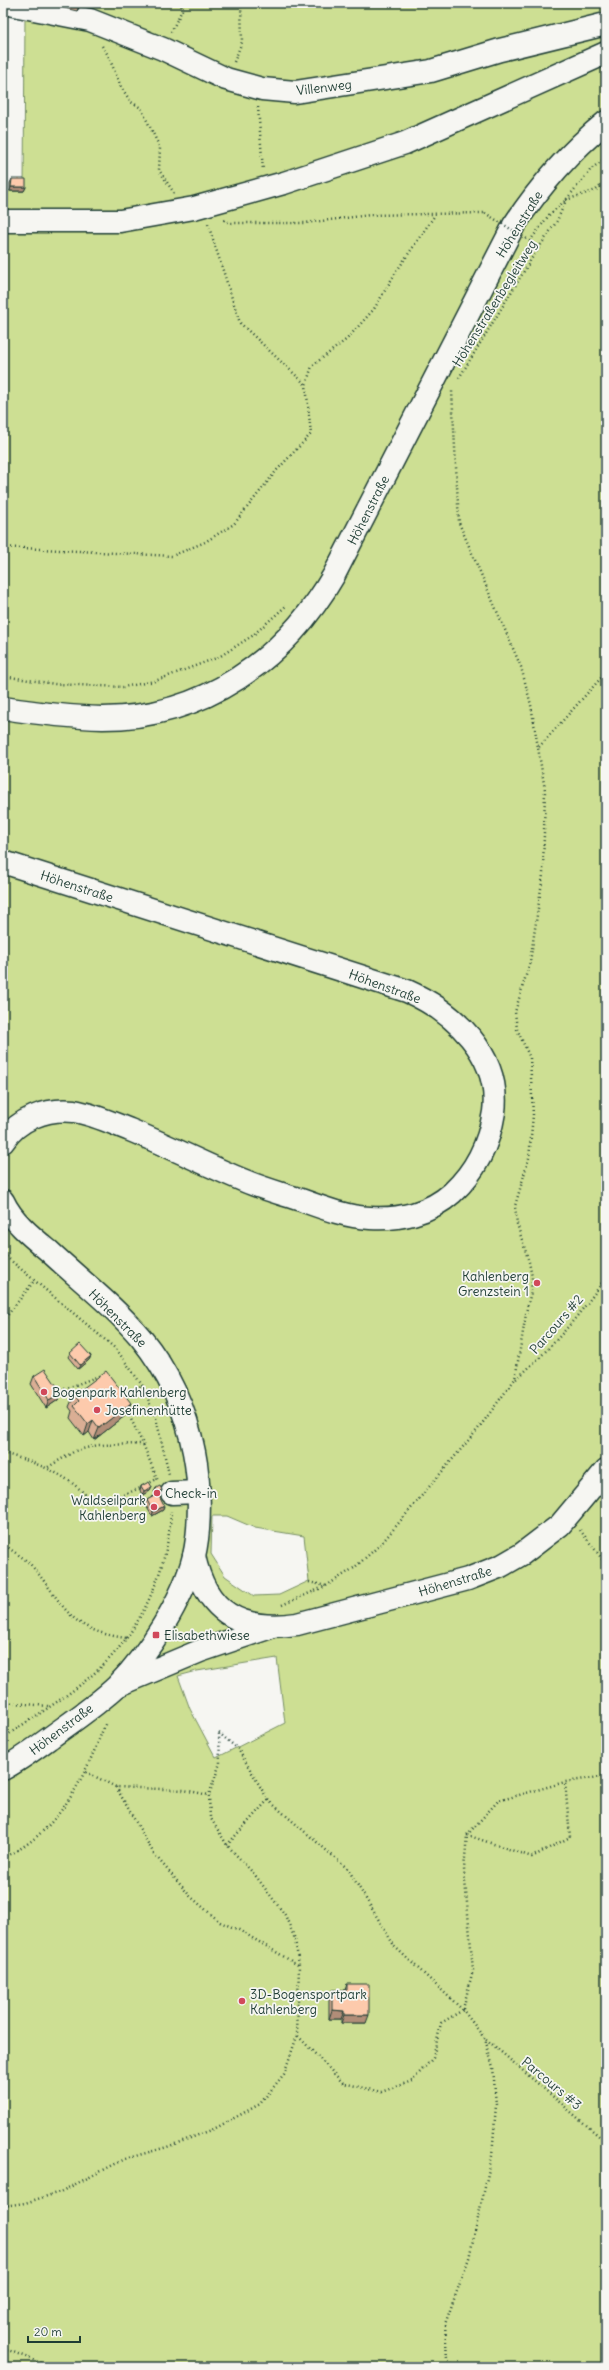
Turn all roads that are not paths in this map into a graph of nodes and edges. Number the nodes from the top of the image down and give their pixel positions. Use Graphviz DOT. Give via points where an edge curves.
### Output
graph roads {
  1 [pos="3,3"];
  2 [pos="606,24"];
  3 [pos="606,53"];
  4 [pos="606,122"];
  5 [pos="3,221"];
  6 [pos="3,708"];
  7 [pos="3,862"];
  8 [pos="3,1142"];
  9 [pos="3,1201"];
  10 [pos="606,1470"];
  11 [pos="164,1486"];
  12 [pos="199,1492"];
  13 [pos="194,1556"];
  14 [pos="273,1617"];
  15 [pos="116,1686"];
  16 [pos="3,1769"];
  1 -- 2 [label="street, Villenweg" via="90,20 163,49 226,79 262,89 295,92 431,71 500,50"];
  3 -- 5 [label="street" via="405,143 199,210 120,221"];
  4 -- 6 [label="street, Höhenstraße" via="581,142 536,193 514,225 321,597 288,639 257,665 218,690 170,709 149,714 104,718"];
  7 -- 8 [label="street, Höhenstraße" via="423,998 456,1021 477,1047 489,1073 494,1108 491,1132 484,1151 459,1186 429,1208 387,1219 347,1215 246,1181 140,1134 84,1113 43,1113 18,1125"];
  9 -- 12 [label="street, Höhenstraße" via="21,1226 126,1322 151,1351 170,1381 186,1419 196,1460"];
  10 -- 14 [label="street, Höhenstraße" via="569,1515 544,1539 501,1566 468,1579 321,1618"];
  11 -- 12 [label="street"];
  12 -- 13 [label="street, Höhenstraße"];
  13 -- 14 [label="street, Höhenstraße" via="198,1572 210,1597 224,1611 246,1623"];
  13 -- 15 [label="street, Höhenstraße" via="169,1615"];
  14 -- 15 [label="street, Höhenstraße" via="200,1652"];
  15 -- 16 [label="street, Höhenstraße" via="75,1720 17,1762"];
}
